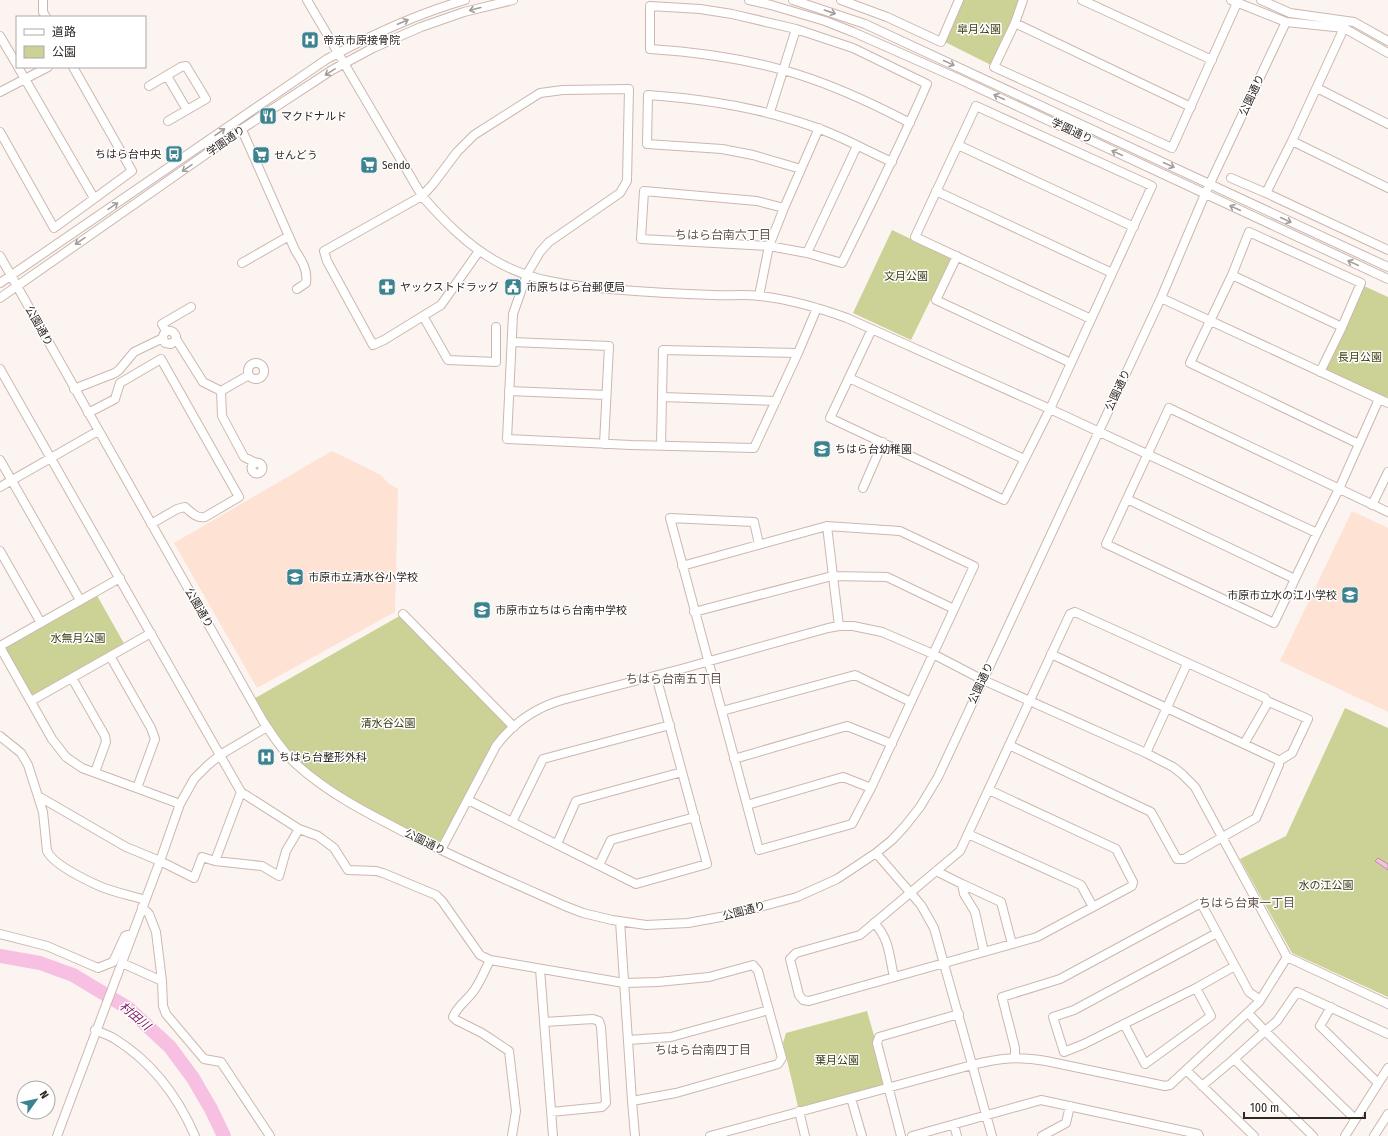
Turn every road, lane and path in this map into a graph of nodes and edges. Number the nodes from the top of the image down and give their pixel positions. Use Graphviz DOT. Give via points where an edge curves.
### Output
graph roads {
  1 [pos="43,0"];
  2 [pos="307,0"];
  3 [pos="466,0"];
  4 [pos="513,0"];
  5 [pos="749,0"];
  6 [pos="793,0"];
  7 [pos="841,0"];
  8 [pos="959,0"];
  9 [pos="1023,0"];
  10 [pos="1082,0"];
  11 [pos="1261,0"];
  12 [pos="1234,1"];
  13 [pos="45,16"];
  14 [pos="1286,22"];
  15 [pos="1014,23"];
  16 [pos="796,28"];
  17 [pos="1344,28"];
  18 [pos="0,36"];
  19 [pos="1388,41"];
  20 [pos="338,53"];
  21 [pos="1388,53"];
  22 [pos="1212,60"];
  23 [pos="16,63"];
  24 [pos="344,64"];
  25 [pos="19,68"];
  26 [pos="46,68"];
  27 [pos="74,68"];
  28 [pos="783,70"];
  29 [pos="167,76"];
  30 [pos="25,79"];
  31 [pos="149,86"];
  32 [pos="1317,88"];
  33 [pos="0,92"];
  34 [pos="1191,107"];
  35 [pos="187,110"];
  36 [pos="770,112"];
  37 [pos="168,121"];
  38 [pos="910,123"];
  39 [pos="1388,124"];
  40 [pos="819,128"];
  41 [pos="242,130"];
  42 [pos="0,132"];
  43 [pos="1292,141"];
  44 [pos="958,145"];
  45 [pos="857,146"];
  46 [pos="892,162"];
  47 [pos="801,169"];
  48 [pos="1231,178"];
  49 [pos="1209,185"];
  50 [pos="1388,188"];
  51 [pos="936,191"];
  52 [pos="1266,193"];
  53 [pos="1205,194"];
  54 [pos="422,196"];
  55 [pos="94,198"];
  56 [pos="784,208"];
  57 [pos="1134,227"];
  58 [pos="289,236"];
  59 [pos="769,246"];
  60 [pos="1388,250"];
  61 [pos="479,251"];
  62 [pos="807,253"];
  63 [pos="0,256"];
  64 [pos="957,256"];
  65 [pos="242,263"];
  66 [pos="1388,267"];
  67 [pos="1112,273"];
  68 [pos="527,274"];
  69 [pos="1232,275"];
  70 [pos="11,276"];
  71 [pos="1388,279"];
  72 [pos="0,283"];
  73 [pos="17,286"];
  74 [pos="297,289"];
  75 [pos="759,296"];
  76 [pos="0,298"];
  77 [pos="1161,298"];
  78 [pos="192,307"];
  79 [pos="818,308"];
  80 [pos="424,316"];
  81 [pos="1091,319"];
  82 [pos="1210,321"];
  83 [pos="496,327"];
  84 [pos="1342,327"];
  85 [pos="872,329"];
  86 [pos="164,335"];
  87 [pos="512,342"];
  88 [pos="798,353"];
  89 [pos="1071,363"];
  90 [pos="0,369"];
  91 [pos="1320,372"];
  92 [pos="249,375"];
  93 [pos="849,378"];
  94 [pos="74,389"];
  95 [pos="221,391"];
  96 [pos="509,391"];
  97 [pos="606,395"];
  98 [pos="662,397"];
  99 [pos="1379,399"];
  100 [pos="776,401"];
  101 [pos="1388,403"];
  102 [pos="1050,409"];
  103 [pos="88,412"];
  104 [pos="98,431"];
  105 [pos="1099,431"];
  106 [pos="883,442"];
  107 [pos="604,444"];
  108 [pos="1359,444"];
  109 [pos="661,445"];
  110 [pos="1148,454"];
  111 [pos="50,458"];
  112 [pos="1024,459"];
  113 [pos="0,460"];
  114 [pos="256,463"];
  115 [pos="1388,472"];
  116 [pos="12,480"];
  117 [pos="0,487"];
  118 [pos="863,488"];
  119 [pos="1339,489"];
  120 [pos="1127,499"];
  121 [pos="1372,505"];
  122 [pos="1388,512"];
  123 [pos="151,524"];
  124 [pos="827,526"];
  125 [pos="1317,533"];
  126 [pos="759,544"];
  127 [pos="0,551"];
  128 [pos="682,566"];
  129 [pos="832,576"];
  130 [pos="120,578"];
  131 [pos="1295,579"];
  132 [pos="80,600"];
  133 [pos="954,609"];
  134 [pos="694,612"];
  135 [pos="403,614"];
  136 [pos="41,623"];
  137 [pos="839,626"];
  138 [pos="151,633"];
  139 [pos="0,646"];
  140 [pos="933,654"];
  141 [pos="1051,654"];
  142 [pos="110,656"];
  143 [pos="708,662"];
  144 [pos="1187,664"];
  145 [pos="656,676"];
  146 [pos="72,678"];
  147 [pos="983,680"];
  148 [pos="1030,700"];
  149 [pos="30,701"];
  150 [pos="1267,701"];
  151 [pos="911,702"];
  152 [pos="1167,707"];
  153 [pos="722,711"];
  154 [pos="670,725"];
  155 [pos="514,726"];
  156 [pos="267,727"];
  157 [pos="0,736"];
  158 [pos="892,744"];
  159 [pos="1244,744"];
  160 [pos="1009,745"];
  161 [pos="1146,753"];
  162 [pos="220,755"];
  163 [pos="734,759"];
  164 [pos="1279,761"];
  165 [pos="95,772"];
  166 [pos="682,772"];
  167 [pos="137,788"];
  168 [pos="871,788"];
  169 [pos="989,790"];
  170 [pos="241,792"];
  171 [pos="38,796"];
  172 [pos="468,800"];
  173 [pos="180,804"];
  174 [pos="747,805"];
  175 [pos="695,817"];
  176 [pos="512,822"];
  177 [pos="299,830"];
  178 [pos="968,834"];
  179 [pos="1222,838"];
  180 [pos="557,844"];
  181 [pos="441,850"];
  182 [pos="876,853"];
  183 [pos="160,861"];
  184 [pos="215,861"];
  185 [pos="599,865"];
  186 [pos="936,871"];
  187 [pos="962,884"];
  188 [pos="910,893"];
  189 [pos="144,904"];
  190 [pos="1093,907"];
  191 [pos="620,921"];
  192 [pos="874,923"];
  193 [pos="1218,933"];
  194 [pos="0,934"];
  195 [pos="132,935"];
  196 [pos="1012,944"];
  197 [pos="984,952"];
  198 [pos="1287,957"];
  199 [pos="490,960"];
  200 [pos="945,962"];
  201 [pos="122,963"];
  202 [pos="1235,966"];
  203 [pos="540,969"];
  204 [pos="894,977"];
  205 [pos="162,981"];
  206 [pos="624,983"];
  207 [pos="1196,988"];
  208 [pos="1260,1000"];
  209 [pos="1388,1004"];
  210 [pos="1331,1007"];
  211 [pos="769,1010"];
  212 [pos="1248,1013"];
  213 [pos="959,1014"];
  214 [pos="544,1022"];
  215 [pos="1124,1024"];
  216 [pos="96,1030"];
  217 [pos="1265,1031"];
  218 [pos="1388,1034"];
  219 [pos="628,1040"];
  220 [pos="1015,1057"];
  221 [pos="1234,1059"];
  222 [pos="972,1064"];
  223 [pos="1388,1068"];
  224 [pos="1186,1070"];
  225 [pos="1378,1083"];
  226 [pos="1202,1086"];
  227 [pos="889,1088"];
  228 [pos="851,1098"];
  229 [pos="632,1100"];
  230 [pos="1070,1106"];
  231 [pos="799,1111"];
  232 [pos="551,1112"];
  233 [pos="986,1116"];
  234 [pos="1355,1119"];
  235 [pos="1387,1120"];
  236 [pos="954,1125"];
  237 [pos="57,1136"];
  238 [pos="194,1136"];
  239 [pos="270,1136"];
  240 [pos="512,1136"];
  241 [pos="552,1136"];
  242 [pos="635,1136"];
  243 [pos="710,1136"];
  244 [pos="805,1136"];
  245 [pos="862,1136"];
  246 [pos="901,1136"];
  247 [pos="912,1136"];
  248 [pos="957,1136"];
  249 [pos="992,1136"];
  250 [pos="1042,1136"];
  251 [pos="1199,1136"];
  252 [pos="1254,1136"];
  253 [pos="1313,1136"];
  254 [pos="1345,1136"];
  255 [pos="1374,1136"];
  1 -- 13 [label="street"];
  2 -- 20 [label="street"];
  20 -- 3 [label="street, 学園通り, one-way" via="415,17"];
  4 -- 24 [label="street, 学園通り, one-way" via="464,12 421,27"];
  53 -- 5 [label="street, 学園通り, one-way" via="958,78 853,32 825,21"];
  6 -- 49 [label="street, 学園通り, one-way" via="865,24"];
  7 -- 8 [label="street" via="887,17 941,42"];
  9 -- 15 [label="street"];
  10 -- 22 [label="street"];
  11 -- 19 [label="street" via="1290,13 1354,22"];
  12 -- 14 [label="street"];
  12 -- 22 [label="street"];
  14 -- 17 [label="street"];
  14 -- 49 [label="street, 公園通り"];
  15 -- 34 [label="street"];
  15 -- 34 [label="street" via="994,67 1172,148"];
  16 -- 28 [label="street"];
  16 -- 28 [label="street" via="700,9 650,6 650,49 728,58"];
  16 -- 38 [label="street" via="853,48 927,84"];
  17 -- 21 [label="street"];
  17 -- 32 [label="street"];
  18 -- 23 [label="street"];
  20 -- 24 [label="street"];
  70 -- 20 [label="street, 学園通り, one-way"];
  22 -- 34 [label="street"];
  24 -- 41 [label="street, 学園通り, one-way"];
  24 -- 54 [label="street"];
  25 -- 30 [label="street"];
  26 -- 30 [label="street"];
  27 -- 55 [label="street" via="132,171"];
  28 -- 36 [label="street"];
  28 -- 38 [label="street" via="852,95"];
  29 -- 31 [label="street"];
  29 -- 35 [label="street"];
  29 -- 35 [label="street" via="186,66 206,99"];
  30 -- 33 [label="street"];
  30 -- 55 [label="street"];
  32 -- 39 [label="street"];
  32 -- 43 [label="street"];
  35 -- 37 [label="street"];
  36 -- 40 [label="street"];
  36 -- 47 [label="street" via="686,97 648,95 647,144 722,149"];
  38 -- 46 [label="street"];
  40 -- 45 [label="street"];
  40 -- 47 [label="street"];
  41 -- 58 [label="street"];
  41 -- 73 [label="street, 学園通り, one-way"];
  42 -- 55 [label="street" via="54,228"];
  43 -- 50 [label="street"];
  43 -- 52 [label="street"];
  44 -- 51 [label="street"];
  44 -- 57 [label="street"];
  44 -- 57 [label="street" via="976,106 1152,186"];
  45 -- 46 [label="street"];
  45 -- 62 [label="street"];
  46 -- 62 [label="street" via="842,263"];
  47 -- 56 [label="street"];
  48 -- 52 [label="street"];
  49 -- 53 [label="street, 公園通り"];
  49 -- 66 [label="street, 学園通り, one-way"];
  51 -- 64 [label="street" via="915,236"];
  51 -- 67 [label="street"];
  52 -- 60 [label="street"];
  71 -- 53 [label="street, 学園通り, one-way"];
  53 -- 77 [label="street, 公園通り"];
  54 -- 61 [label="street" via="457,233"];
  54 -- 68 [label="street" via="456,152 474,135 540,93 629,89 627,181 620,193 549,242"];
  54 -- 80 [label="street" via="324,251 373,345"];
  56 -- 59 [label="street"];
  56 -- 59 [label="street" via="757,201 644,191 641,239"];
  57 -- 67 [label="street"];
  58 -- 65 [label="street"];
  58 -- 74 [label="street" via="307,275 306,283"];
  59 -- 62 [label="street"];
  59 -- 75 [label="street"];
  61 -- 68 [label="street"];
  61 -- 80 [label="street" via="441,305"];
  63 -- 70 [label="street, 公園通り"];
  64 -- 81 [label="street"];
  64 -- 89 [label="street" via="936,300"];
  67 -- 81 [label="street"];
  68 -- 75 [label="street" via="569,286 637,292"];
  68 -- 87 [label="street" via="513,314"];
  69 -- 82 [label="street"];
  69 -- 84 [label="street"];
  69 -- 84 [label="street" via="1249,232 1361,283"];
  70 -- 72 [label="street, 学園通り"];
  70 -- 73 [label="street, 公園通り"];
  73 -- 76 [label="street, 学園通り"];
  73 -- 94 [label="street, 公園通り"];
  75 -- 79 [label="street"];
  77 -- 82 [label="street"];
  77 -- 105 [label="street, 公園通り"];
  78 -- 86 [label="street" via="162,324"];
  79 -- 85 [label="street"];
  79 -- 88 [label="street"];
  80 -- 83 [label="street" via="448,360 496,362"];
  81 -- 89 [label="street"];
  82 -- 91 [label="street"];
  82 -- 108 [label="street" via="1190,363"];
  84 -- 91 [label="street"];
  85 -- 93 [label="street"];
  85 -- 102 [label="street"];
  86 -- 94 [label="street" via="134,352 115,374"];
  86 -- 95 [label="street" via="165,343 171,344 176,338 204,382"];
  87 -- 96 [label="street"];
  87 -- 97 [label="street" via="609,346"];
  88 -- 98 [label="street" via="663,350"];
  88 -- 100 [label="street"];
  89 -- 102 [label="street"];
  90 -- 111 [label="street"];
  91 -- 99 [label="street"];
  92 -- 95 [label="street"];
  93 -- 106 [label="street" via="830,418"];
  93 -- 112 [label="street"];
  94 -- 103 [label="street, 公園通り"];
  95 -- 114 [label="street" via="222,416 244,457"];
  96 -- 97 [label="street"];
  96 -- 107 [label="street" via="507,439"];
  97 -- 107 [label="street"];
  98 -- 100 [label="street"];
  98 -- 109 [label="street"];
  99 -- 101 [label="street"];
  99 -- 108 [label="street"];
  100 -- 109 [label="street" via="754,448"];
  102 -- 105 [label="street"];
  102 -- 112 [label="street"];
  103 -- 104 [label="street, 公園通り"];
  103 -- 123 [label="street" via="115,399 120,384 161,359 238,497 206,517 195,515 185,507 177,508"];
  104 -- 111 [label="street"];
  104 -- 123 [label="street, 公園通り"];
  105 -- 110 [label="street"];
  105 -- 147 [label="street, 公園通り"];
  106 -- 112 [label="street" via="1004,500"];
  106 -- 118 [label="street"];
  107 -- 109 [label="street"];
  108 -- 119 [label="street"];
  110 -- 119 [label="street" via="1169,408"];
  110 -- 120 [label="street"];
  110 -- 125 [label="street"];
  111 -- 116 [label="street"];
  111 -- 130 [label="street"];
  113 -- 116 [label="street"];
  115 -- 121 [label="street"];
  116 -- 117 [label="street"];
  116 -- 132 [label="street"];
  119 -- 121 [label="street"];
  119 -- 125 [label="street"];
  120 -- 131 [label="street"];
  120 -- 131 [label="street" via="1106,544 1274,623"];
  121 -- 122 [label="street"];
  123 -- 156 [label="street, 公園通り"];
  124 -- 126 [label="street"];
  124 -- 129 [label="street"];
  124 -- 133 [label="street" via="900,531 974,566"];
  125 -- 131 [label="street"];
  126 -- 128 [label="street"];
  126 -- 128 [label="street" via="754,522 670,518"];
  127 -- 136 [label="street"];
  128 -- 134 [label="street"];
  129 -- 133 [label="street" via="887,577"];
  129 -- 134 [label="street"];
  129 -- 137 [label="street"];
  130 -- 132 [label="street"];
  130 -- 138 [label="street"];
  132 -- 136 [label="street"];
  133 -- 140 [label="street"];
  134 -- 143 [label="street"];
  135 -- 155 [label="street"];
  136 -- 139 [label="street"];
  137 -- 140 [label="street" via="882,632"];
  137 -- 143 [label="street"];
  138 -- 142 [label="street"];
  138 -- 162 [label="street"];
  139 -- 149 [label="street"];
  140 -- 147 [label="street"];
  140 -- 151 [label="street"];
  141 -- 144 [label="street" via="1070,614 1075,612"];
  141 -- 148 [label="street"];
  141 -- 152 [label="street"];
  142 -- 146 [label="street"];
  142 -- 167 [label="street" via="152,728 155,739"];
  143 -- 145 [label="street"];
  143 -- 153 [label="street"];
  144 -- 150 [label="street"];
  144 -- 152 [label="street"];
  145 -- 154 [label="street"];
  145 -- 155 [label="street" via="546,705"];
  146 -- 149 [label="street"];
  146 -- 165 [label="street" via="105,736 106,742"];
  147 -- 148 [label="street"];
  147 -- 182 [label="street, 公園通り" via="930,792 905,826"];
  148 -- 160 [label="street"];
  148 -- 161 [label="street"];
  149 -- 165 [label="street" via="63,754 82,768"];
  150 -- 159 [label="street"];
  150 -- 164 [label="street" via="1308,719 1292,753"];
  151 -- 153 [label="street" via="855,675"];
  151 -- 158 [label="street"];
  152 -- 159 [label="street"];
  152 -- 161 [label="street"];
  153 -- 163 [label="street"];
  154 -- 166 [label="street"];
  154 -- 176 [label="street" via="543,759"];
  155 -- 172 [label="street" via="496,746"];
  156 -- 162 [label="street"];
  156 -- 181 [label="street, 公園通り" via="295,763 315,780 367,814"];
  157 -- 171 [label="street" via="21,753 28,765"];
  158 -- 163 [label="street" via="847,726"];
  158 -- 168 [label="street"];
  159 -- 164 [label="street"];
  160 -- 169 [label="street"];
  160 -- 179 [label="street" via="1151,812 1177,859 1184,859"];
  161 -- 179 [label="street" via="1173,767 1194,787"];
  162 -- 170 [label="street"];
  162 -- 173 [label="street" via="194,780"];
  163 -- 174 [label="street"];
  164 -- 179 [label="street" via="1256,818"];
  165 -- 167 [label="street"];
  166 -- 175 [label="street"];
  166 -- 180 [label="street" via="576,801"];
  167 -- 173 [label="street"];
  168 -- 174 [label="street" via="843,777"];
  168 -- 174 [label="street" via="852,824 759,850"];
  169 -- 178 [label="street"];
  169 -- 190 [label="street" via="1116,849 1133,882 1132,886"];
  170 -- 177 [label="street"];
  170 -- 184 [label="street"];
  171 -- 183 [label="street" via="126,847"];
  171 -- 189 [label="street" via="50,856 98,885"];
  172 -- 176 [label="street"];
  172 -- 181 [label="street"];
  173 -- 183 [label="street"];
  175 -- 185 [label="street" via="611,840"];
  175 -- 185 [label="street" via="707,864 636,884"];
  176 -- 180 [label="street"];
  177 -- 184 [label="street" via="286,851 280,876 262,866"];
  177 -- 199 [label="street" via="318,836 334,848 348,870 376,871 436,895 480,956"];
  178 -- 186 [label="street" via="960,851"];
  178 -- 190 [label="street" via="1081,885"];
  179 -- 198 [label="street"];
  180 -- 185 [label="street"];
  181 -- 191 [label="street, 公園通り" via="565,906"];
  182 -- 188 [label="street"];
  182 -- 191 [label="street, 公園通り" via="854,869 819,888 797,897 726,916 667,925"];
  183 -- 184 [label="street" via="194,878 202,857"];
  183 -- 189 [label="street"];
  186 -- 187 [label="street"];
  186 -- 188 [label="street"];
  187 -- 196 [label="street" via="1001,902"];
  187 -- 197 [label="street" via="964,894 975,912"];
  188 -- 192 [label="street"];
  188 -- 200 [label="street" via="921,905 934,928"];
  189 -- 195 [label="street"];
  189 -- 205 [label="street" via="156,932"];
  190 -- 196 [label="street" via="1037,937"];
  191 -- 206 [label="street"];
  192 -- 204 [label="street" via="886,938"];
  192 -- 204 [label="street" via="860,935 792,955 790,959 799,995 803,1000 809,1001"];
  193 -- 202 [label="street"];
  193 -- 215 [label="street" via="1074,1010 1053,1017 1064,1052"];
  193 -- 220 [label="street" via="1201,903 1060,979 1002,997"];
  194 -- 195 [label="street" via="47,946 98,968 113,962 125,936"];
  195 -- 201 [label="street"];
  196 -- 197 [label="street"];
  197 -- 200 [label="street"];
  198 -- 208 [label="street"];
  198 -- 209 [label="street"];
  199 -- 203 [label="street"];
  199 -- 240 [label="street" via="476,988 453,1016 509,1051 516,1112"];
  200 -- 204 [label="street"];
  200 -- 213 [label="street"];
  201 -- 205 [label="street"];
  201 -- 216 [label="street"];
  202 -- 207 [label="street"];
  202 -- 208 [label="street" via="1250,992"];
  203 -- 206 [label="street"];
  203 -- 214 [label="street"];
  205 -- 239 [label="street" via="163,1006 166,1014 204,1059 222,1062"];
  206 -- 211 [label="street" via="709,977 753,965 758,971"];
  206 -- 219 [label="street"];
  207 -- 215 [label="street"];
  207 -- 215 [label="street" via="1210,1016 1145,1064"];
  208 -- 212 [label="street"];
  210 -- 217 [label="street" via="1296,992 1277,1021"];
  210 -- 218 [label="street"];
  210 -- 225 [label="street" via="1320,1026"];
  211 -- 219 [label="street" via="671,1037"];
  211 -- 229 [label="street" via="782,1058 778,1064 676,1094"];
  212 -- 217 [label="street"];
  212 -- 224 [label="street"];
  213 -- 222 [label="street"];
  213 -- 227 [label="street" via="879,1037 877,1044"];
  214 -- 232 [label="street"];
  214 -- 232 [label="street" via="594,1019 599,1021 601,1027 606,1103 602,1107"];
  216 -- 237 [label="street"];
  216 -- 238 [label="street" via="114,1038 137,1054 155,1072 188,1120"];
  217 -- 221 [label="street"];
  217 -- 234 [label="street"];
  219 -- 229 [label="street"];
  220 -- 222 [label="street"];
  220 -- 224 [label="street" via="1165,1086 1170,1085"];
  221 -- 226 [label="street"];
  221 -- 253 [label="street"];
  222 -- 227 [label="street"];
  222 -- 233 [label="street"];
  223 -- 225 [label="street"];
  224 -- 226 [label="street"];
  225 -- 234 [label="street"];
  226 -- 252 [label="street"];
  227 -- 228 [label="street"];
  227 -- 246 [label="street"];
  228 -- 231 [label="street"];
  228 -- 245 [label="street"];
  229 -- 242 [label="street"];
  230 -- 233 [label="street" via="1041,1100"];
  230 -- 250 [label="street" via="1066,1124"];
  230 -- 251 [label="street"];
  231 -- 243 [label="street"];
  231 -- 244 [label="street"];
  232 -- 241 [label="street"];
  233 -- 236 [label="street"];
  233 -- 249 [label="street"];
  234 -- 254 [label="street"];
  235 -- 255 [label="street"];
  236 -- 247 [label="street"];
  236 -- 248 [label="street"];
}
